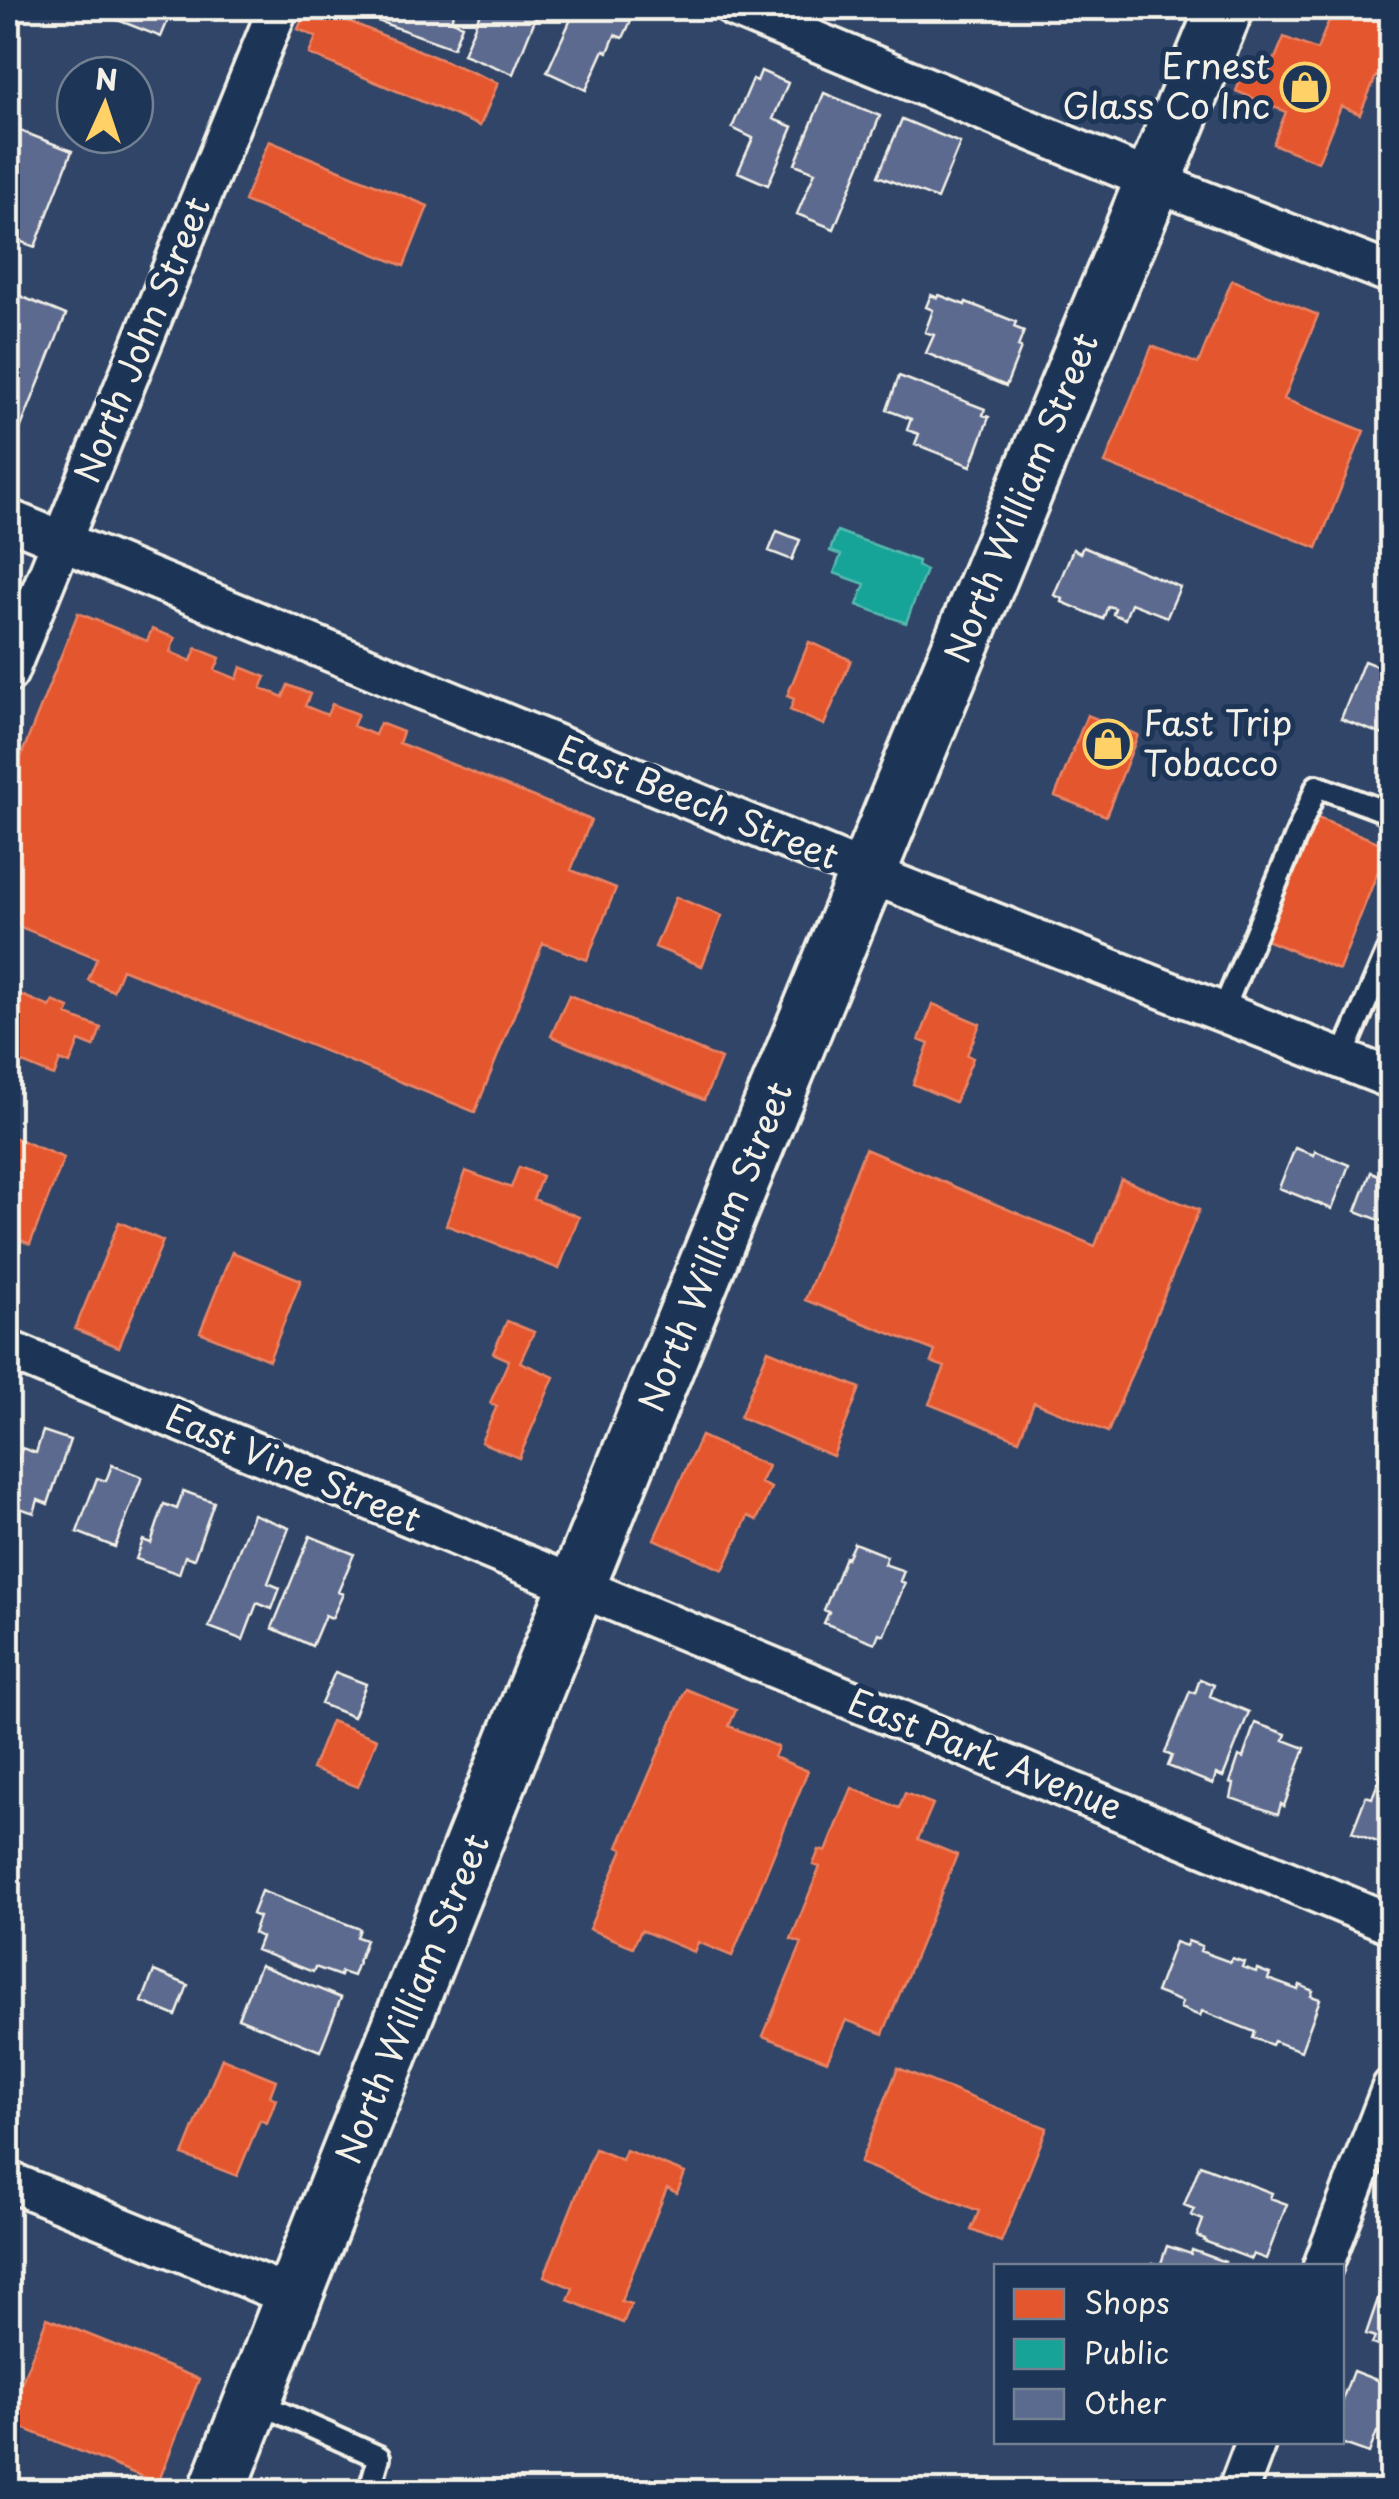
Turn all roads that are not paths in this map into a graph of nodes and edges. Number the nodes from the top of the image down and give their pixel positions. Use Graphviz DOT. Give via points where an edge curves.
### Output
graph roads {
  1 [pos="278,8"];
  2 [pos="735,8"];
  3 [pos="1225,8"];
  4 [pos="1153,181"];
  5 [pos="1392,274"];
  6 [pos="8,519"];
  7 [pos="61,540"];
  8 [pos="8,673"];
  9 [pos="1392,814"];
  10 [pos="868,873"];
  11 [pos="1392,941"];
  12 [pos="1222,1013"];
  13 [pos="1342,1058"];
  14 [pos="1392,1079"];
  15 [pos="8,1350"];
  16 [pos="578,1587"];
  17 [pos="1392,1924"];
  18 [pos="1392,2087"];
  19 [pos="8,2180"];
  20 [pos="1324,2264"];
  21 [pos="294,2297"];
  22 [pos="252,2400"];
  23 [pos="1255,2444"];
  24 [pos="217,2492"];
  25 [pos="368,2492"];
  26 [pos="1237,2492"];
  1 -- 7 [label="street, North John Street"];
  2 -- 4 [label="street"];
  3 -- 4 [label="main road, North William Street"];
  4 -- 5 [label="street"];
  4 -- 10 [label="main road, North William Street"];
  6 -- 7 [label="street, East Beech Street"];
  7 -- 8 [label="street, North John Street"];
  7 -- 10 [label="street, East Beech Street"];
  9 -- 12 [label="lane" via="1317,786"];
  10 -- 12 [label="street, East Beech Street"];
  10 -- 16 [label="main road, North William Street"];
  11 -- 13 [label="lane"];
  12 -- 13 [label="street, East Beech Street"];
  13 -- 14 [label="street, East Beech Street"];
  15 -- 16 [label="street, East Vine Street"];
  16 -- 17 [label="street, East Park Avenue"];
  16 -- 21 [label="main road, North William Street"];
  18 -- 20 [label="street"];
  19 -- 21 [label="street"];
  21 -- 22 [label="main road, North William Street"];
  22 -- 24 [label="main road, North William Street"];
  22 -- 25 [label="lane" via="379,2456"];
  23 -- 26 [label="street"];
}
